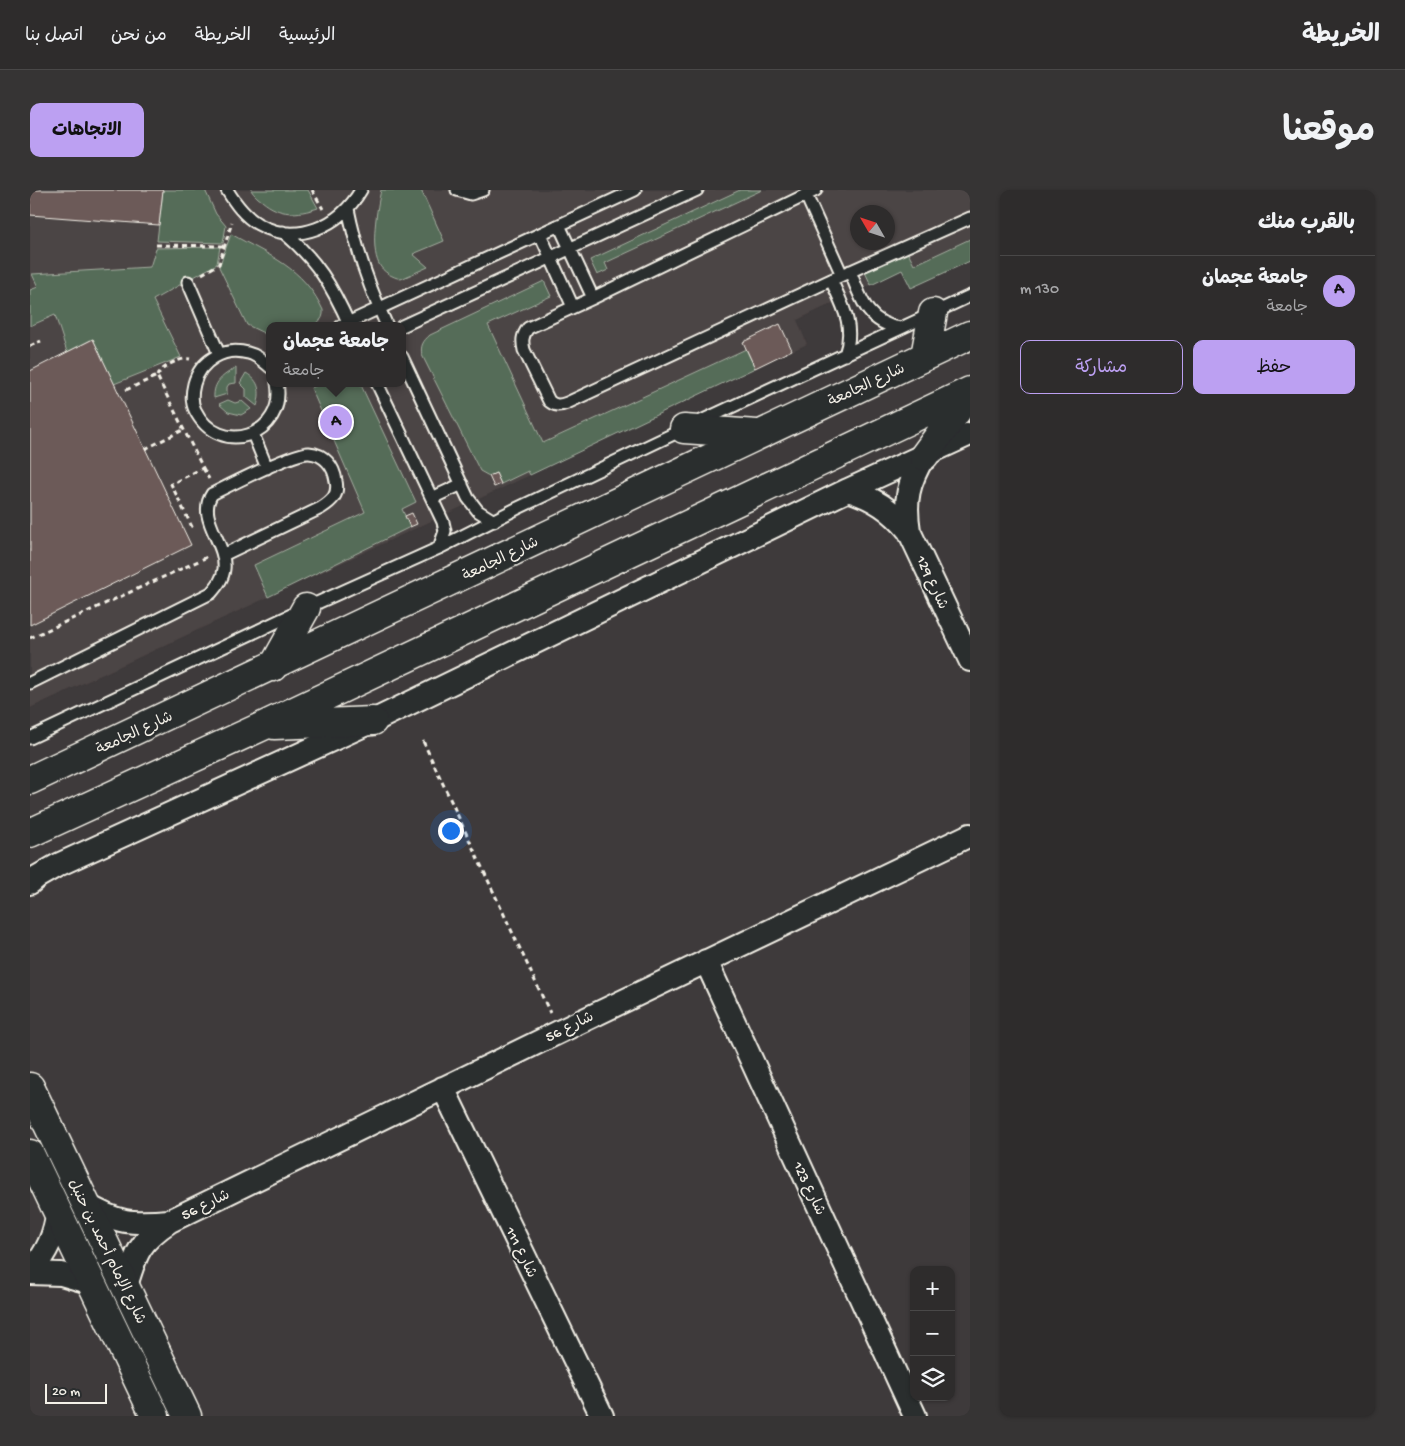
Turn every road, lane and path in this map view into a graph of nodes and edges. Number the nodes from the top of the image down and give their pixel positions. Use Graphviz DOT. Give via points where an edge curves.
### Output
graph roads {
  1 [pos="227,190"];
  2 [pos="361,190"];
  3 [pos="458,190"];
  4 [pos="483,190"];
  5 [pos="635,190"];
  6 [pos="697,190"];
  7 [pos="811,192"];
  8 [pos="238,208"];
  9 [pos="348,209"];
  10 [pos="970,218"];
  11 [pos="559,225"];
  12 [pos="283,232"];
  13 [pos="540,234"];
  14 [pos="156,245"];
  15 [pos="223,246"];
  16 [pos="570,249"];
  17 [pos="551,257"];
  18 [pos="841,275"];
  19 [pos="188,282"];
  20 [pos="970,296"];
  21 [pos="593,298"];
  22 [pos="573,307"];
  23 [pos="379,309"];
  24 [pos="933,314"];
  25 [pos="345,322"];
  26 [pos="350,322"];
  27 [pos="385,322"];
  28 [pos="406,324"];
  29 [pos="900,328"];
  30 [pos="970,335"];
  31 [pos="41,341"];
  32 [pos="30,346"];
  33 [pos="219,354"];
  34 [pos="845,355"];
  35 [pos="925,356"];
  36 [pos="265,358"];
  37 [pos="206,362"];
  38 [pos="406,365"];
  39 [pos="157,376"];
  40 [pos="379,387"];
  41 [pos="278,388"];
  42 [pos="126,390"];
  43 [pos="970,392"];
  44 [pos="201,421"];
  45 [pos="684,429"];
  46 [pos="184,430"];
  47 [pos="253,434"];
  48 [pos="758,434"];
  49 [pos="970,434"];
  50 [pos="144,448"];
  51 [pos="924,456"];
  52 [pos="267,468"];
  53 [pos="462,484"];
  54 [pos="848,490"];
  55 [pos="432,498"];
  56 [pos="494,521"];
  57 [pos="909,530"];
  58 [pos="195,533"];
  59 [pos="439,548"];
  60 [pos="203,549"];
  61 [pos="223,555"];
  62 [pos="306,608"];
  63 [pos="30,638"];
  64 [pos="970,660"];
  65 [pos="274,667"];
  66 [pos="30,683"];
  67 [pos="372,721"];
  68 [pos="262,726"];
  69 [pos="30,738"];
  70 [pos="423,741"];
  71 [pos="30,780"];
  72 [pos="30,833"];
  73 [pos="970,835"];
  74 [pos="30,883"];
  75 [pos="706,961"];
  76 [pos="559,1032"];
  77 [pos="30,1087"];
  78 [pos="443,1088"];
  79 [pos="30,1154"];
  80 [pos="84,1203"];
  81 [pos="58,1210"];
  82 [pos="170,1221"];
  83 [pos="30,1272"];
  84 [pos="92,1283"];
  85 [pos="126,1286"];
  86 [pos="155,1416"];
  87 [pos="187,1416"];
  88 [pos="602,1416"];
  89 [pos="915,1416"];
  1 -- 8 [label="lane"];
  2 -- 9 [label="lane"];
  3 -- 4 [label="lane" via="471,194"];
  5 -- 11 [label="lane"];
  6 -- 16 [label="lane"];
  7 -- 18 [label="lane"];
  7 -- 21 [label="lane"];
  8 -- 12 [label="lane" via="258,224"];
  8 -- 15 [label="path"];
  9 -- 12 [label="lane" via="332,222 308,232"];
  9 -- 23 [label="lane" via="354,237"];
  10 -- 18 [label="lane"];
  11 -- 13 [label="lane"];
  11 -- 16 [label="lane"];
  12 -- 25 [label="lane" via="325,277"];
  13 -- 17 [label="lane"];
  13 -- 23 [label="lane"];
  14 -- 15 [label="path"];
  15 -- 19 [label="path" via="219,264"];
  16 -- 17 [label="lane"];
  16 -- 21 [label="lane"];
  17 -- 22 [label="lane"];
  17 -- 28 [label="lane"];
  18 -- 22 [label="lane" via="560,406 545,396 522,342 528,328"];
  18 -- 29 [label="lane" via="873,316 881,323"];
  18 -- 34 [label="lane" via="840,299 850,327"];
  19 -- 33 [label="lane"];
  20 -- 24 [label="lane"];
  21 -- 22 [label="lane"];
  23 -- 26 [label="lane"];
  23 -- 27 [label="lane"];
  24 -- 29 [label="lane"];
  24 -- 35 [label="main road"];
  29 -- 34 [label="lane"];
  30 -- 35 [label="main road, شارع الجامعة"];
  31 -- 32 [label="path"];
  33 -- 36 [label="lane" via="234,351"];
  33 -- 37 [label="lane"];
  34 -- 45 [label="lane"];
  35 -- 48 [label="main road, شارع الجامعة"];
  37 -- 39 [label="path" via="184,358 159,370"];
  37 -- 44 [label="lane" via="196,376 192,391 194,407"];
  38 -- 53 [label="lane"];
  39 -- 42 [label="path"];
  39 -- 46 [label="path"];
  40 -- 55 [label="lane"];
  41 -- 47 [label="lane" via="276,410 267,425"];
  43 -- 51 [label="main road"];
  43 -- 68 [label="main road"];
  44 -- 46 [label="path"];
  44 -- 47 [label="lane" via="211,431 224,436 239,438"];
  45 -- 48 [label="main road"];
  45 -- 56 [label="lane"];
  46 -- 50 [label="path"];
  46 -- 58 [label="path" via="203,468 171,484"];
  47 -- 52 [label="lane"];
  48 -- 65 [label="main road, شارع الجامعة"];
  49 -- 51 [label="street"];
  51 -- 54 [label="street"];
  51 -- 57 [label="street, شارع 129" via="913,474 907,495"];
  52 -- 61 [label="lane" via="212,494 208,501 206,510"];
  52 -- 61 [label="lane" via="307,453 320,455 330,463 338,489 332,501 321,508"];
  53 -- 55 [label="lane"];
  53 -- 56 [label="lane" via="478,512"];
  54 -- 57 [label="street, شارع 129" via="882,504"];
  54 -- 67 [label="street"];
  55 -- 59 [label="lane" via="445,531"];
  56 -- 59 [label="lane"];
  57 -- 64 [label="street, شارع 129"];
  59 -- 62 [label="lane"];
  60 -- 63 [label="path" via="207,557"];
  61 -- 66 [label="lane" via="222,576 211,593"];
  62 -- 65 [label="main road"];
  62 -- 69 [label="lane"];
  65 -- 71 [label="main road, شارع الجامعة"];
  67 -- 68 [label="main road"];
  67 -- 74 [label="street" via="58,865"];
  68 -- 72 [label="main road"];
  70 -- 76 [label="path"];
  73 -- 75 [label="street, شارع 56"];
  75 -- 76 [label="street, شارع 56"];
  75 -- 89 [label="street, شارع 123"];
  76 -- 78 [label="street, شارع 56"];
  77 -- 80 [label="main road, شارع الإمام أحمد بن حنبل"];
  78 -- 82 [label="street, شارع 56"];
  78 -- 88 [label="street, شارع 111"];
  79 -- 81 [label="main road, شارع الإمام أحمد بن حنبل"];
  80 -- 82 [label="street, شارع 56" via="102,1214 126,1222"];
  80 -- 85 [label="main road, شارع الإمام أحمد بن حنبل"];
  81 -- 83 [label="street" via="50,1245"];
  81 -- 84 [label="main road, شارع الإمام أحمد بن حنبل"];
  82 -- 85 [label="street, شارع 56" via="154,1231 140,1247"];
  83 -- 84 [label="street" via="61,1274"];
  84 -- 86 [label="main road, شارع الإمام أحمد بن حنبل"];
  85 -- 87 [label="main road, شارع الإمام أحمد بن حنبل"];
}
